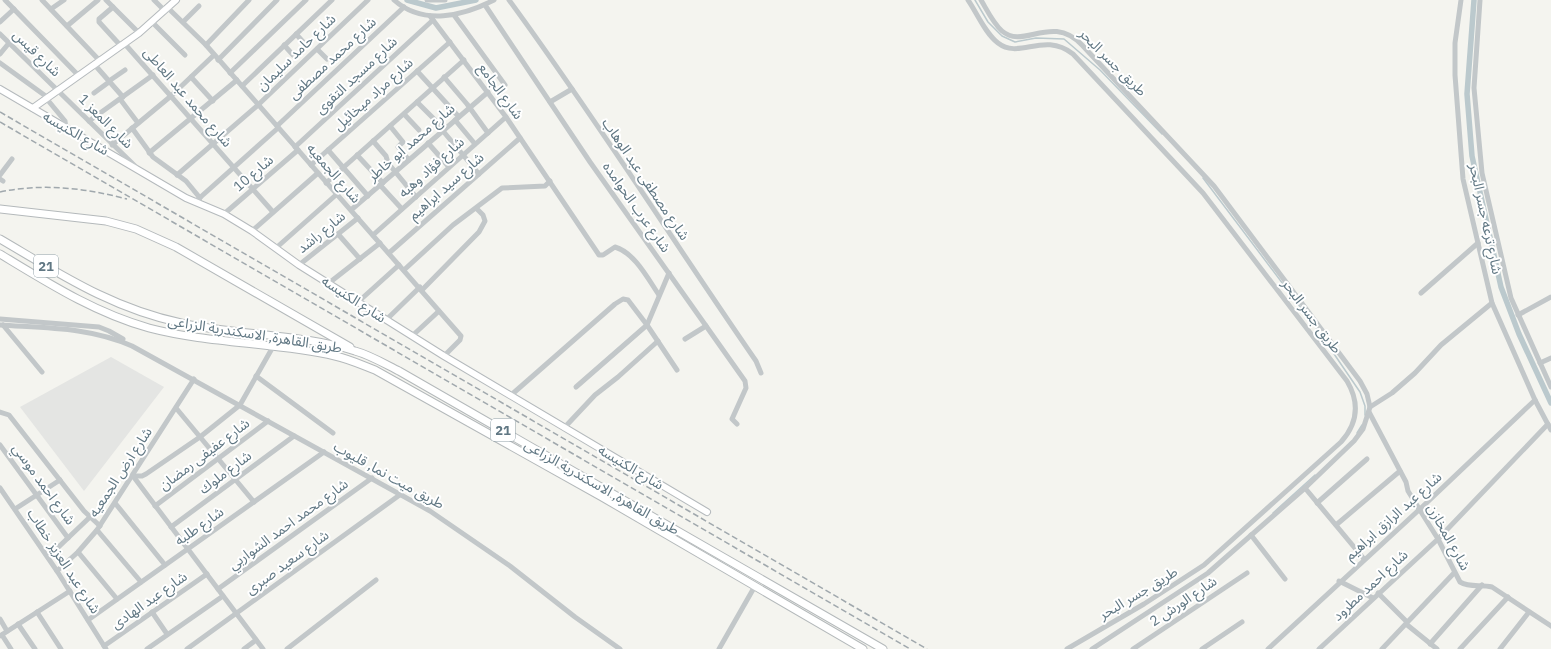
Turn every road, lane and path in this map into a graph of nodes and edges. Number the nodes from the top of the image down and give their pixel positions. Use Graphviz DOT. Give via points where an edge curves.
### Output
graph roads {
  1 [pos="5,0"];
  2 [pos="42,0"];
  3 [pos="64,0"];
  4 [pos="98,0"];
  5 [pos="106,0"];
  6 [pos="154,0"];
  7 [pos="176,0"];
  8 [pos="249,0"];
  9 [pos="277,0"];
  10 [pos="306,0"];
  11 [pos="332,0"];
  12 [pos="368,0"];
  13 [pos="394,0"];
  14 [pos="427,0"];
  15 [pos="445,0"];
  16 [pos="494,0"];
  17 [pos="509,0"];
  18 [pos="968,0"];
  19 [pos="981,0"];
  20 [pos="1461,0"];
  21 [pos="1480,0"];
  22 [pos="485,5"];
  23 [pos="199,6"];
  24 [pos="113,7"];
  25 [pos="404,7"];
  26 [pos="14,9"];
  27 [pos="51,9"];
  28 [pos="167,9"];
  29 [pos="454,15"];
  30 [pos="432,18"];
  31 [pos="0,22"];
  32 [pos="152,22"];
  33 [pos="183,22"];
  34 [pos="67,26"];
  35 [pos="139,33"];
  36 [pos="0,34"];
  37 [pos="296,34"];
  38 [pos="450,42"];
  39 [pos="9,43"];
  40 [pos="304,43"];
  41 [pos="122,44"];
  42 [pos="206,45"];
  43 [pos="284,45"];
  44 [pos="317,49"];
  45 [pos="0,54"];
  46 [pos="185,54"];
  47 [pos="214,55"];
  48 [pos="293,55"];
  49 [pos="327,59"];
  50 [pos="218,60"];
  51 [pos="464,60"];
  52 [pos="96,62"];
  53 [pos="0,63"];
  54 [pos="124,70"];
  55 [pos="417,71"];
  56 [pos="230,73"];
  57 [pos="78,75"];
  58 [pos="153,75"];
  59 [pos="191,77"];
  60 [pos="444,77"];
  61 [pos="236,80"];
  62 [pos="109,81"];
  63 [pos="504,85"];
  64 [pos="242,86"];
  65 [pos="432,88"];
  66 [pos="0,89"];
  67 [pos="57,89"];
  68 [pos="572,89"];
  69 [pos="488,92"];
  70 [pos="94,93"];
  71 [pos="171,96"];
  72 [pos="46,98"];
  73 [pos="122,98"];
  74 [pos="213,101"];
  75 [pos="417,102"];
  76 [pos="550,102"];
  77 [pos="258,105"];
  78 [pos="33,108"];
  79 [pos="469,108"];
  80 [pos="404,114"];
  81 [pos="506,117"];
  82 [pos="457,118"];
  83 [pos="192,119"];
  84 [pos="89,121"];
  85 [pos="138,123"];
  86 [pos="390,126"];
  87 [pos="278,127"];
  88 [pos="66,128"];
  89 [pos="132,128"];
  90 [pos="419,130"];
  91 [pos="443,130"];
  92 [pos="488,133"];
  93 [pos="520,138"];
  94 [pos="373,141"];
  95 [pos="213,143"];
  96 [pos="428,143"];
  97 [pos="475,144"];
  98 [pos="112,145"];
  99 [pos="296,148"];
  100 [pos="328,150"];
  101 [pos="149,153"];
  102 [pos="358,155"];
  103 [pos="463,155"];
  104 [pos="12,159"];
  105 [pos="409,160"];
  106 [pos="311,165"];
  107 [pos="234,167"];
  108 [pos="449,167"];
  109 [pos="343,168"];
  110 [pos="139,170"];
  111 [pos="395,172"];
  112 [pos="318,173"];
  113 [pos="479,174"];
  114 [pos="0,175"];
  115 [pos="177,175"];
  116 [pos="550,181"];
  117 [pos="326,182"];
  118 [pos="381,184"];
  119 [pos="254,189"];
  120 [pos="337,194"];
  121 [pos="368,196"];
  122 [pos="416,196"];
  123 [pos="198,200"];
  124 [pos="0,209"];
  125 [pos="477,209"];
  126 [pos="351,210"];
  127 [pos="402,210"];
  128 [pos="273,212"];
  129 [pos="224,214"];
  130 [pos="358,218"];
  131 [pos="252,231"];
  132 [pos="338,234"];
  133 [pos="373,235"];
  134 [pos="0,239"];
  135 [pos="380,243"];
  136 [pos="1478,243"];
  137 [pos="276,248"];
  138 [pos="389,253"];
  139 [pos="0,254"];
  140 [pos="360,259"];
  141 [pos="299,265"];
  142 [pos="399,265"];
  143 [pos="404,270"];
  144 [pos="668,272"];
  145 [pos="329,283"];
  146 [pos="420,289"];
  147 [pos="1421,293"];
  148 [pos="659,295"];
  149 [pos="1551,298"];
  150 [pos="358,302"];
  151 [pos="1492,303"];
  152 [pos="439,311"];
  153 [pos="1518,315"];
  154 [pos="0,319"];
  155 [pos="386,320"];
  156 [pos="1,325"];
  157 [pos="648,325"];
  158 [pos="706,326"];
  159 [pos="412,336"];
  160 [pos="685,339"];
  161 [pos="658,341"];
  162 [pos="274,345"];
  163 [pos="132,346"];
  164 [pos="356,351"];
  165 [pos="444,356"];
  166 [pos="1551,358"];
  167 [pos="1540,364"];
  168 [pos="1351,369"];
  169 [pos="677,370"];
  170 [pos="42,372"];
  171 [pos="761,373"];
  172 [pos="1341,375"];
  173 [pos="256,376"];
  174 [pos="194,379"];
  175 [pos="1550,383"];
  176 [pos="576,387"];
  177 [pos="510,396"];
  178 [pos="1535,400"];
  179 [pos="240,406"];
  180 [pos="176,408"];
  181 [pos="1369,409"];
  182 [pos="1,412"];
  183 [pos="268,421"];
  184 [pos="737,424"];
  185 [pos="1548,424"];
  186 [pos="564,428"];
  187 [pos="1551,430"];
  188 [pos="334,433"];
  189 [pos="294,436"];
  190 [pos="200,437"];
  191 [pos="0,445"];
  192 [pos="324,452"];
  193 [pos="218,458"];
  194 [pos="1367,459"];
  195 [pos="1400,471"];
  196 [pos="133,476"];
  197 [pos="372,478"];
  198 [pos="236,479"];
  199 [pos="60,480"];
  200 [pos="0,488"];
  201 [pos="1305,488"];
  202 [pos="401,494"];
  203 [pos="37,495"];
  204 [pos="254,502"];
  205 [pos="115,503"];
  206 [pos="1317,503"];
  207 [pos="155,506"];
  208 [pos="15,509"];
  209 [pos="1420,509"];
  210 [pos="707,512"];
  211 [pos="90,517"];
  212 [pos="1336,525"];
  213 [pos="171,527"];
  214 [pos="98,528"];
  215 [pos="1251,535"];
  216 [pos="68,538"];
  217 [pos="1438,539"];
  218 [pos="188,549"];
  219 [pos="78,552"];
  220 [pos="48,557"];
  221 [pos="1364,559"];
  222 [pos="165,565"];
  223 [pos="57,571"];
  224 [pos="1247,573"];
  225 [pos="1454,573"];
  226 [pos="207,574"];
  227 [pos="1285,579"];
  228 [pos="376,580"];
  229 [pos="1339,581"];
  230 [pos="141,582"];
  231 [pos="1482,585"];
  232 [pos="755,586"];
  233 [pos="218,589"];
  234 [pos="70,591"];
  235 [pos="1378,593"];
  236 [pos="223,596"];
  237 [pos="1508,597"];
  238 [pos="1373,598"];
  239 [pos="117,599"];
  240 [pos="37,612"];
  241 [pos="152,612"];
  242 [pos="1529,612"];
  243 [pos="236,613"];
  244 [pos="0,620"];
  245 [pos="88,620"];
  246 [pos="1242,622"];
  247 [pos="1407,623"];
  248 [pos="18,624"];
  249 [pos="1551,626"];
  250 [pos="7,631"];
  251 [pos="167,634"];
  252 [pos="1,635"];
  253 [pos="256,640"];
  254 [pos="1430,644"];
  255 [pos="105,648"];
  256 [pos="11,649"];
  257 [pos="35,649"];
  258 [pos="61,649"];
  259 [pos="147,649"];
  260 [pos="187,649"];
  261 [pos="244,649"];
  262 [pos="263,649"];
  263 [pos="287,649"];
  264 [pos="620,649"];
  265 [pos="719,649"];
  266 [pos="864,649"];
  267 [pos="882,649"];
  268 [pos="1067,649"];
  269 [pos="1092,649"];
  270 [pos="1133,649"];
  271 [pos="1202,649"];
  272 [pos="1268,649"];
  273 [pos="1319,649"];
  274 [pos="1382,649"];
  275 [pos="1437,649"];
  276 [pos="1460,649"];
  277 [pos="1500,649"];
  1 -- 26 [label="street"];
  2 -- 27 [label="street"];
  3 -- 27 [label="street"];
  4 -- 34 [label="street"];
  5 -- 24 [label="street"];
  6 -- 28 [label="street, شارع الجمعيه"];
  7 -- 28 [label="main road"];
  8 -- 42 [label="street"];
  9 -- 50 [label="street"];
  10 -- 56 [label="street"];
  11 -- 37 [label="street"];
  12 -- 44 [label="street, شارع حامد سليمان"];
  13 -- 25 [label="street"];
  14 -- 15 [label="street"];
  16 -- 22 [label="street"];
  17 -- 68 [label="street, شارع مصطفى عبد الوهاب"];
  18 -- 172 [label="street, طريق جسر البحر" via="992,36 1003,46 1015,48 1044,43 1060,46 1073,54 1203,193"];
  19 -- 168 [label="street, طريق جسر البحر" via="997,26 1010,36 1050,31 1075,38 1214,186"];
  20 -- 136 [label="street, شارع ترعه جسر البحر" via="1455,43 1456,99 1463,179"];
  21 -- 153 [label="street, شارع ترعه جسر البحر" via="1474,88 1482,174 1505,275"];
  22 -- 29 [label="street"];
  22 -- 76 [label="street, شارع عرب الحوامده"];
  23 -- 33 [label="street"];
  24 -- 35 [label="street"];
  24 -- 41 [label="street, شارع محمد عبد العاطى" via="99,18 99,22"];
  25 -- 30 [label="street"];
  25 -- 87 [label="street, شارع محمد مصطفى"];
  26 -- 31 [label="street"];
  26 -- 57 [label="street"];
  27 -- 34 [label="street"];
  28 -- 32 [label="main road"];
  28 -- 33 [label="street, شارع الجمعيه"];
  29 -- 30 [label="street"];
  29 -- 63 [label="street"];
  30 -- 38 [label="street, شارع الجامع"];
  30 -- 99 [label="street, شارع مسجد التقوى"];
  32 -- 35 [label="main road"];
  32 -- 46 [label="street"];
  33 -- 42 [label="street, شارع الجمعيه"];
  34 -- 52 [label="street"];
  35 -- 41 [label="main road"];
  36 -- 39 [label="street, شارع قيس"];
  37 -- 40 [label="street"];
  37 -- 43 [label="street"];
  38 -- 51 [label="street, شارع الجامع"];
  38 -- 55 [label="street, شارع مراد ميخائيل"];
  39 -- 45 [label="street"];
  39 -- 67 [label="street, شارع قيس"];
  41 -- 52 [label="main road"];
  41 -- 58 [label="street, شارع محمد عبد العاطى"];
  42 -- 47 [label="street, شارع الجمعيه"];
  43 -- 48 [label="street"];
  43 -- 64 [label="street"];
  44 -- 49 [label="street"];
  44 -- 77 [label="street, شارع حامد سليمان"];
  47 -- 50 [label="street, شارع الجمعيه"];
  47 -- 59 [label="street"];
  50 -- 56 [label="street, شارع الجمعيه"];
  51 -- 60 [label="street"];
  51 -- 69 [label="street, شارع الجامع"];
  52 -- 57 [label="main road"];
  52 -- 62 [label="street"];
  53 -- 72 [label="street"];
  54 -- 62 [label="street"];
  55 -- 65 [label="street"];
  55 -- 100 [label="street, شارع مراد ميخائيل"];
  56 -- 61 [label="street, شارع الجمعيه"];
  57 -- 67 [label="main road"];
  58 -- 71 [label="street, شارع محمد عبد العاطى"];
  58 -- 73 [label="street"];
  59 -- 71 [label="street"];
  59 -- 74 [label="street"];
  60 -- 65 [label="street"];
  60 -- 79 [label="street"];
  61 -- 64 [label="street, شارع الجمعيه"];
  61 -- 74 [label="street"];
  62 -- 70 [label="street"];
  62 -- 73 [label="street"];
  64 -- 77 [label="street, شارع الجمعيه"];
  65 -- 75 [label="street"];
  65 -- 82 [label="street"];
  66 -- 78 [label="main road, شارع الكنيسه"];
  67 -- 72 [label="main road"];
  67 -- 84 [label="street, شارع المعز 1"];
  68 -- 76 [label="street"];
  68 -- 171 [label="street, شارع مصطفى عبد الوهاب" via="679,251 756,361"];
  69 -- 79 [label="street, شارع محمد ابو خاطر"];
  69 -- 81 [label="street, شارع الجامع"];
  71 -- 83 [label="street, شارع محمد عبد العاطى"];
  71 -- 85 [label="street"];
  72 -- 78 [label="main road"];
  72 -- 88 [label="street" via="65,121"];
  73 -- 84 [label="street"];
  73 -- 85 [label="street"];
  74 -- 83 [label="street"];
  75 -- 80 [label="street"];
  75 -- 91 [label="street"];
  76 -- 144 [label="street, شارع عرب الحوامده"];
  77 -- 87 [label="street, شارع الجمعيه"];
  77 -- 95 [label="street, شارع حامد سليمان"];
  78 -- 88 [label="main road, شارع الكنيسه"];
  79 -- 82 [label="street, شارع محمد ابو خاطر"];
  79 -- 92 [label="street"];
  80 -- 86 [label="street"];
  80 -- 90 [label="street"];
  81 -- 92 [label="street, شارع فؤاد وهبه"];
  81 -- 93 [label="street, شارع الجامع"];
  82 -- 91 [label="street, شارع محمد ابو خاطر"];
  82 -- 97 [label="street"];
  83 -- 95 [label="street, شارع محمد عبد العاطى"];
  83 -- 101 [label="street"];
  84 -- 98 [label="street, شارع المعز 1"];
  85 -- 89 [label="street"];
  86 -- 94 [label="street"];
  86 -- 105 [label="street" via="403,142 398,147"];
  87 -- 99 [label="street, شارع الجمعيه"];
  87 -- 107 [label="street, شارع محمد مصطفى"];
  88 -- 110 [label="main road, شارع الكنيسه"];
  89 -- 98 [label="street"];
  89 -- 101 [label="street"];
  91 -- 96 [label="street, شارع محمد ابو خاطر"];
  91 -- 103 [label="street"];
  92 -- 97 [label="street, شارع فؤاد وهبه"];
  93 -- 113 [label="street, شارع سيد ابراهيم"];
  93 -- 116 [label="street, شارع الجامع"];
  94 -- 102 [label="street"];
  94 -- 111 [label="street"];
  95 -- 107 [label="street, شارع محمد عبد العاطى"];
  95 -- 115 [label="street, شارع حامد سليمان"];
  96 -- 105 [label="street, شارع محمد ابو خاطر"];
  96 -- 108 [label="street"];
  97 -- 103 [label="street, شارع فؤاد وهبه"];
  98 -- 110 [label="street, شارع المعز 1"];
  99 -- 106 [label="street, شارع الجمعيه"];
  99 -- 119 [label="street, شارع 10"];
  100 -- 106 [label="street, شارع مراد ميخائيل"];
  100 -- 109 [label="street"];
  101 -- 115 [label="street"];
  102 -- 109 [label="street"];
  102 -- 118 [label="street"];
  103 -- 108 [label="street, شارع فؤاد وهبه"];
  103 -- 113 [label="street"];
  104 -- 114 [label="street"];
  105 -- 111 [label="street, شارع محمد ابو خاطر"];
  106 -- 112 [label="street, شارع الجمعيه"];
  107 -- 119 [label="street, شارع محمد عبد العاطى"];
  107 -- 123 [label="street, شارع محمد مصطفى"];
  108 -- 122 [label="street, شارع فؤاد وهبه"];
  109 -- 117 [label="street"];
  109 -- 121 [label="street"];
  110 -- 123 [label="main road, شارع الكنيسه"];
  111 -- 118 [label="street, شارع محمد ابو خاطر"];
  111 -- 122 [label="street"];
  112 -- 117 [label="street, شارع الجمعيه"];
  112 -- 128 [label="street"];
  113 -- 138 [label="street, شارع سيد ابراهيم"];
  115 -- 123 [label="street" via="186,181"];
  116 -- 125 [label="street" via="545,186 502,188"];
  116 -- 148 [label="street, شارع الجامع" via="599,255 615,247 621,248 631,256"];
  117 -- 120 [label="street, شارع الجمعيه"];
  118 -- 121 [label="street, شارع محمد ابو خاطر"];
  118 -- 127 [label="street"];
  119 -- 128 [label="street, شارع محمد عبد العاطى"];
  119 -- 129 [label="street, شارع 10"];
  120 -- 126 [label="street, شارع الجمعيه"];
  120 -- 137 [label="street"];
  121 -- 126 [label="street, شارع محمد ابو خاطر"];
  122 -- 127 [label="street, شارع فؤاد وهبه"];
  123 -- 129 [label="main road, شارع الكنيسه"];
  124 -- 164 [label="highway" via="106,221 136,229 176,247"];
  125 -- 143 [label="street" via="453,225"];
  125 -- 146 [label="street" via="485,221 479,232"];
  126 -- 130 [label="street, شارع الجمعيه"];
  127 -- 133 [label="street, شارع فؤاد وهبه"];
  128 -- 131 [label="street"];
  129 -- 131 [label="main road, شارع الكنيسه"];
  130 -- 132 [label="street, شارع راشد"];
  130 -- 133 [label="street, شارع الجمعيه"];
  131 -- 137 [label="main road, شارع الكنيسه"];
  132 -- 140 [label="street"];
  132 -- 141 [label="street, شارع راشد"];
  133 -- 135 [label="street, شارع الجمعيه"];
  134 -- 164 [label="highway, طريق القاهرة, الاسكندرية الزراعى / 21" via="93,293 137,311 224,332 317,342"];
  135 -- 138 [label="street, شارع الجمعيه"];
  135 -- 140 [label="street"];
  136 -- 147 [label="street"];
  136 -- 151 [label="street, شارع ترعه جسر البحر"];
  137 -- 141 [label="main road, شارع الكنيسه"];
  138 -- 142 [label="street, شارع الجمعيه"];
  139 -- 162 [label="highway, طريق القاهرة, الاسكندرية الزراعى / 21" via="85,304 150,328 222,340"];
  140 -- 145 [label="street"];
  141 -- 145 [label="main road, شارع الكنيسه"];
  142 -- 143 [label="street, شارع الجمعيه"];
  142 -- 150 [label="street"];
  143 -- 146 [label="street, شارع الجمعيه"];
  144 -- 148 [label="street"];
  144 -- 158 [label="street, شارع عرب الحوامده"];
  145 -- 150 [label="main road, شارع الكنيسه"];
  146 -- 152 [label="street, شارع الجمعيه"];
  146 -- 155 [label="street"];
  148 -- 157 [label="street"];
  149 -- 153 [label="street"];
  150 -- 155 [label="main road, شارع الكنيسه"];
  151 -- 178 [label="street, شارع ترعه جسر البحر"];
  151 -- 181 [label="street" via="1440,345 1415,374"];
  152 -- 159 [label="street"];
  152 -- 165 [label="street, شارع الجمعيه" via="461,337"];
  153 -- 167 [label="street, شارع ترعه جسر البحر"];
  154 -- 163 [label="street, طريق ميت نما, قليوب" via="99,327 109,330"];
  155 -- 159 [label="main road, شارع الكنيسه"];
  156 -- 163 [label="street, طريق ميت نما, قليوب" via="90,332 109,336"];
  156 -- 170 [label="street"];
  157 -- 161 [label="street"];
  157 -- 176 [label="street"];
  157 -- 177 [label="street" via="628,300 623,299"];
  158 -- 160 [label="street"];
  158 -- 184 [label="street, شارع عرب الحوامده" via="745,381 746,388 732,419"];
  159 -- 165 [label="main road, شارع الكنيسه"];
  161 -- 169 [label="street"];
  161 -- 186 [label="street" via="595,395"];
  162 -- 173 [label="street"];
  162 -- 232 [label="highway, طريق القاهرة, الاسكندرية الزراعى / 21" via="337,356 375,370"];
  163 -- 174 [label="street, طريق ميت نما, قليوب"];
  164 -- 267 [label="highway, طريق القاهرة, الاسكندرية الزراعى / 21" via="399,371 454,402"];
  165 -- 177 [label="main road, شارع الكنيسه"];
  166 -- 167 [label="street"];
  167 -- 175 [label="street, شارع ترعه جسر البحر"];
  168 -- 172 [label="street"];
  168 -- 181 [label="street, طريق جسر البحر" via="1364,388"];
  172 -- 268 [label="street, طريق جسر البحر" via="1356,401 1354,423 1341,442 1204,565"];
  173 -- 179 [label="street"];
  173 -- 188 [label="street"];
  174 -- 179 [label="street, طريق ميت نما, قليوب"];
  174 -- 180 [label="street, شارع ارض الجمعيه"];
  177 -- 186 [label="main road, شارع الكنيسه"];
  178 -- 185 [label="street, شارع ترعه جسر البحر"];
  178 -- 209 [label="street, شارع عبد الرازق ابراهيم"];
  179 -- 183 [label="street, طريق ميت نما, قليوب"];
  179 -- 190 [label="street"];
  180 -- 190 [label="street"];
  180 -- 196 [label="street, شارع ارض الجمعيه"];
  181 -- 195 [label="street, شارع المخازن"];
  181 -- 201 [label="street, طريق جسر البحر" via="1367,422 1359,435"];
  182 -- 199 [label="street" via="9,415"];
  183 -- 189 [label="street, طريق ميت نما, قليوب"];
  183 -- 193 [label="street, شارع عفيفى رمضان"];
  185 -- 187 [label="street, شارع ترعه جسر البحر"];
  185 -- 217 [label="street, شارع احمد مطرود"];
  186 -- 210 [label="main road, شارع الكنيسه"];
  189 -- 192 [label="street, طريق ميت نما, قليوب"];
  189 -- 198 [label="street, شارع ملوك"];
  190 -- 193 [label="street"];
  190 -- 196 [label="street" via="146,474"];
  191 -- 203 [label="street, شارع احمد موسي"];
  192 -- 197 [label="street, طريق ميت نما, قليوب"];
  192 -- 204 [label="street, شارع طلبه"];
  193 -- 198 [label="street"];
  193 -- 207 [label="street, شارع عفيفى رمضان"];
  194 -- 206 [label="street"];
  195 -- 209 [label="street, شارع المخازن" via="1408,491"];
  195 -- 212 [label="street"];
  196 -- 205 [label="street, شارع ارض الجمعيه"];
  196 -- 207 [label="street"];
  197 -- 202 [label="street, طريق ميت نما, قليوب"];
  197 -- 233 [label="street, شارع محمد احمد الشواربي"];
  198 -- 204 [label="street"];
  198 -- 213 [label="street, شارع ملوك"];
  199 -- 203 [label="street"];
  199 -- 211 [label="street"];
  200 -- 208 [label="street, شارع عبد العزيز خطاب"];
  201 -- 206 [label="street"];
  201 -- 215 [label="street, طريق جسر البحر"];
  202 -- 243 [label="street, شارع سعيد صبرى"];
  202 -- 264 [label="street, طريق ميت نما, قليوب" via="482,546"];
  203 -- 208 [label="street"];
  203 -- 216 [label="street, شارع احمد موسي"];
  204 -- 218 [label="street, شارع طلبه"];
  205 -- 214 [label="street, شارع ارض الجمعيه"];
  205 -- 222 [label="street"];
  206 -- 212 [label="street"];
  207 -- 213 [label="street"];
  208 -- 220 [label="street, شارع عبد العزيز خطاب"];
  209 -- 217 [label="street, شارع المخازن"];
  209 -- 221 [label="street, شارع عبد الرازق ابراهيم"];
  211 -- 214 [label="street"];
  211 -- 216 [label="street"];
  212 -- 221 [label="street"];
  213 -- 218 [label="street"];
  214 -- 219 [label="street, شارع ارض الجمعيه"];
  214 -- 230 [label="street"];
  215 -- 227 [label="street"];
  215 -- 269 [label="street, طريق جسر البحر" via="1208,573"];
  216 -- 220 [label="street"];
  217 -- 225 [label="street, شارع المخازن"];
  217 -- 235 [label="street, شارع احمد مطرود"];
  218 -- 222 [label="street, شارع طلبه"];
  218 -- 226 [label="street"];
  219 -- 223 [label="street, شارع ارض الجمعيه"];
  219 -- 239 [label="street"];
  220 -- 223 [label="street, شارع عبد العزيز خطاب"];
  221 -- 229 [label="street, شارع عبد الرازق ابراهيم"];
  222 -- 230 [label="street, شارع طلبه"];
  223 -- 234 [label="street, شارع عبد العزيز خطاب"];
  224 -- 270 [label="street, شارع الورش 2"];
  225 -- 231 [label="street, شارع المخازن" via="1464,584"];
  225 -- 247 [label="street"];
  226 -- 233 [label="street"];
  226 -- 241 [label="street, شارع عبد الهادى"];
  228 -- 263 [label="street"];
  229 -- 238 [label="street"];
  229 -- 272 [label="street, شارع عبد الرازق ابراهيم"];
  230 -- 239 [label="street, شارع طلبه"];
  231 -- 237 [label="street, شارع المخازن" via="1492,587"];
  231 -- 254 [label="street"];
  232 -- 265 [label="street"];
  232 -- 266 [label="highway, طريق القاهرة, الاسكندرية الزراعى / 21"];
  233 -- 236 [label="street"];
  234 -- 240 [label="street"];
  234 -- 245 [label="street, شارع عبد العزيز خطاب"];
  235 -- 238 [label="street, شارع احمد مطرود"];
  235 -- 247 [label="street"];
  236 -- 243 [label="street"];
  236 -- 251 [label="street"];
  237 -- 242 [label="street, شارع المخازن"];
  237 -- 276 [label="street"];
  238 -- 273 [label="street, شارع احمد مطرود"];
  239 -- 245 [label="street, شارع طلبه"];
  240 -- 248 [label="street"];
  240 -- 258 [label="street"];
  241 -- 251 [label="street"];
  241 -- 255 [label="street, شارع عبد الهادى"];
  242 -- 249 [label="street, شارع المخازن"];
  242 -- 277 [label="street"];
  243 -- 253 [label="street"];
  243 -- 260 [label="street, شارع سعيد صبرى"];
  244 -- 250 [label="street"];
  245 -- 255 [label="street, شارع عبد العزيز خطاب"];
  246 -- 271 [label="street"];
  247 -- 254 [label="street"];
  247 -- 274 [label="street"];
  248 -- 250 [label="street"];
  248 -- 257 [label="street"];
  250 -- 252 [label="street"];
  251 -- 259 [label="street"];
  252 -- 256 [label="street"];
  253 -- 261 [label="street"];
  253 -- 262 [label="street"];
  254 -- 275 [label="street"];
}
